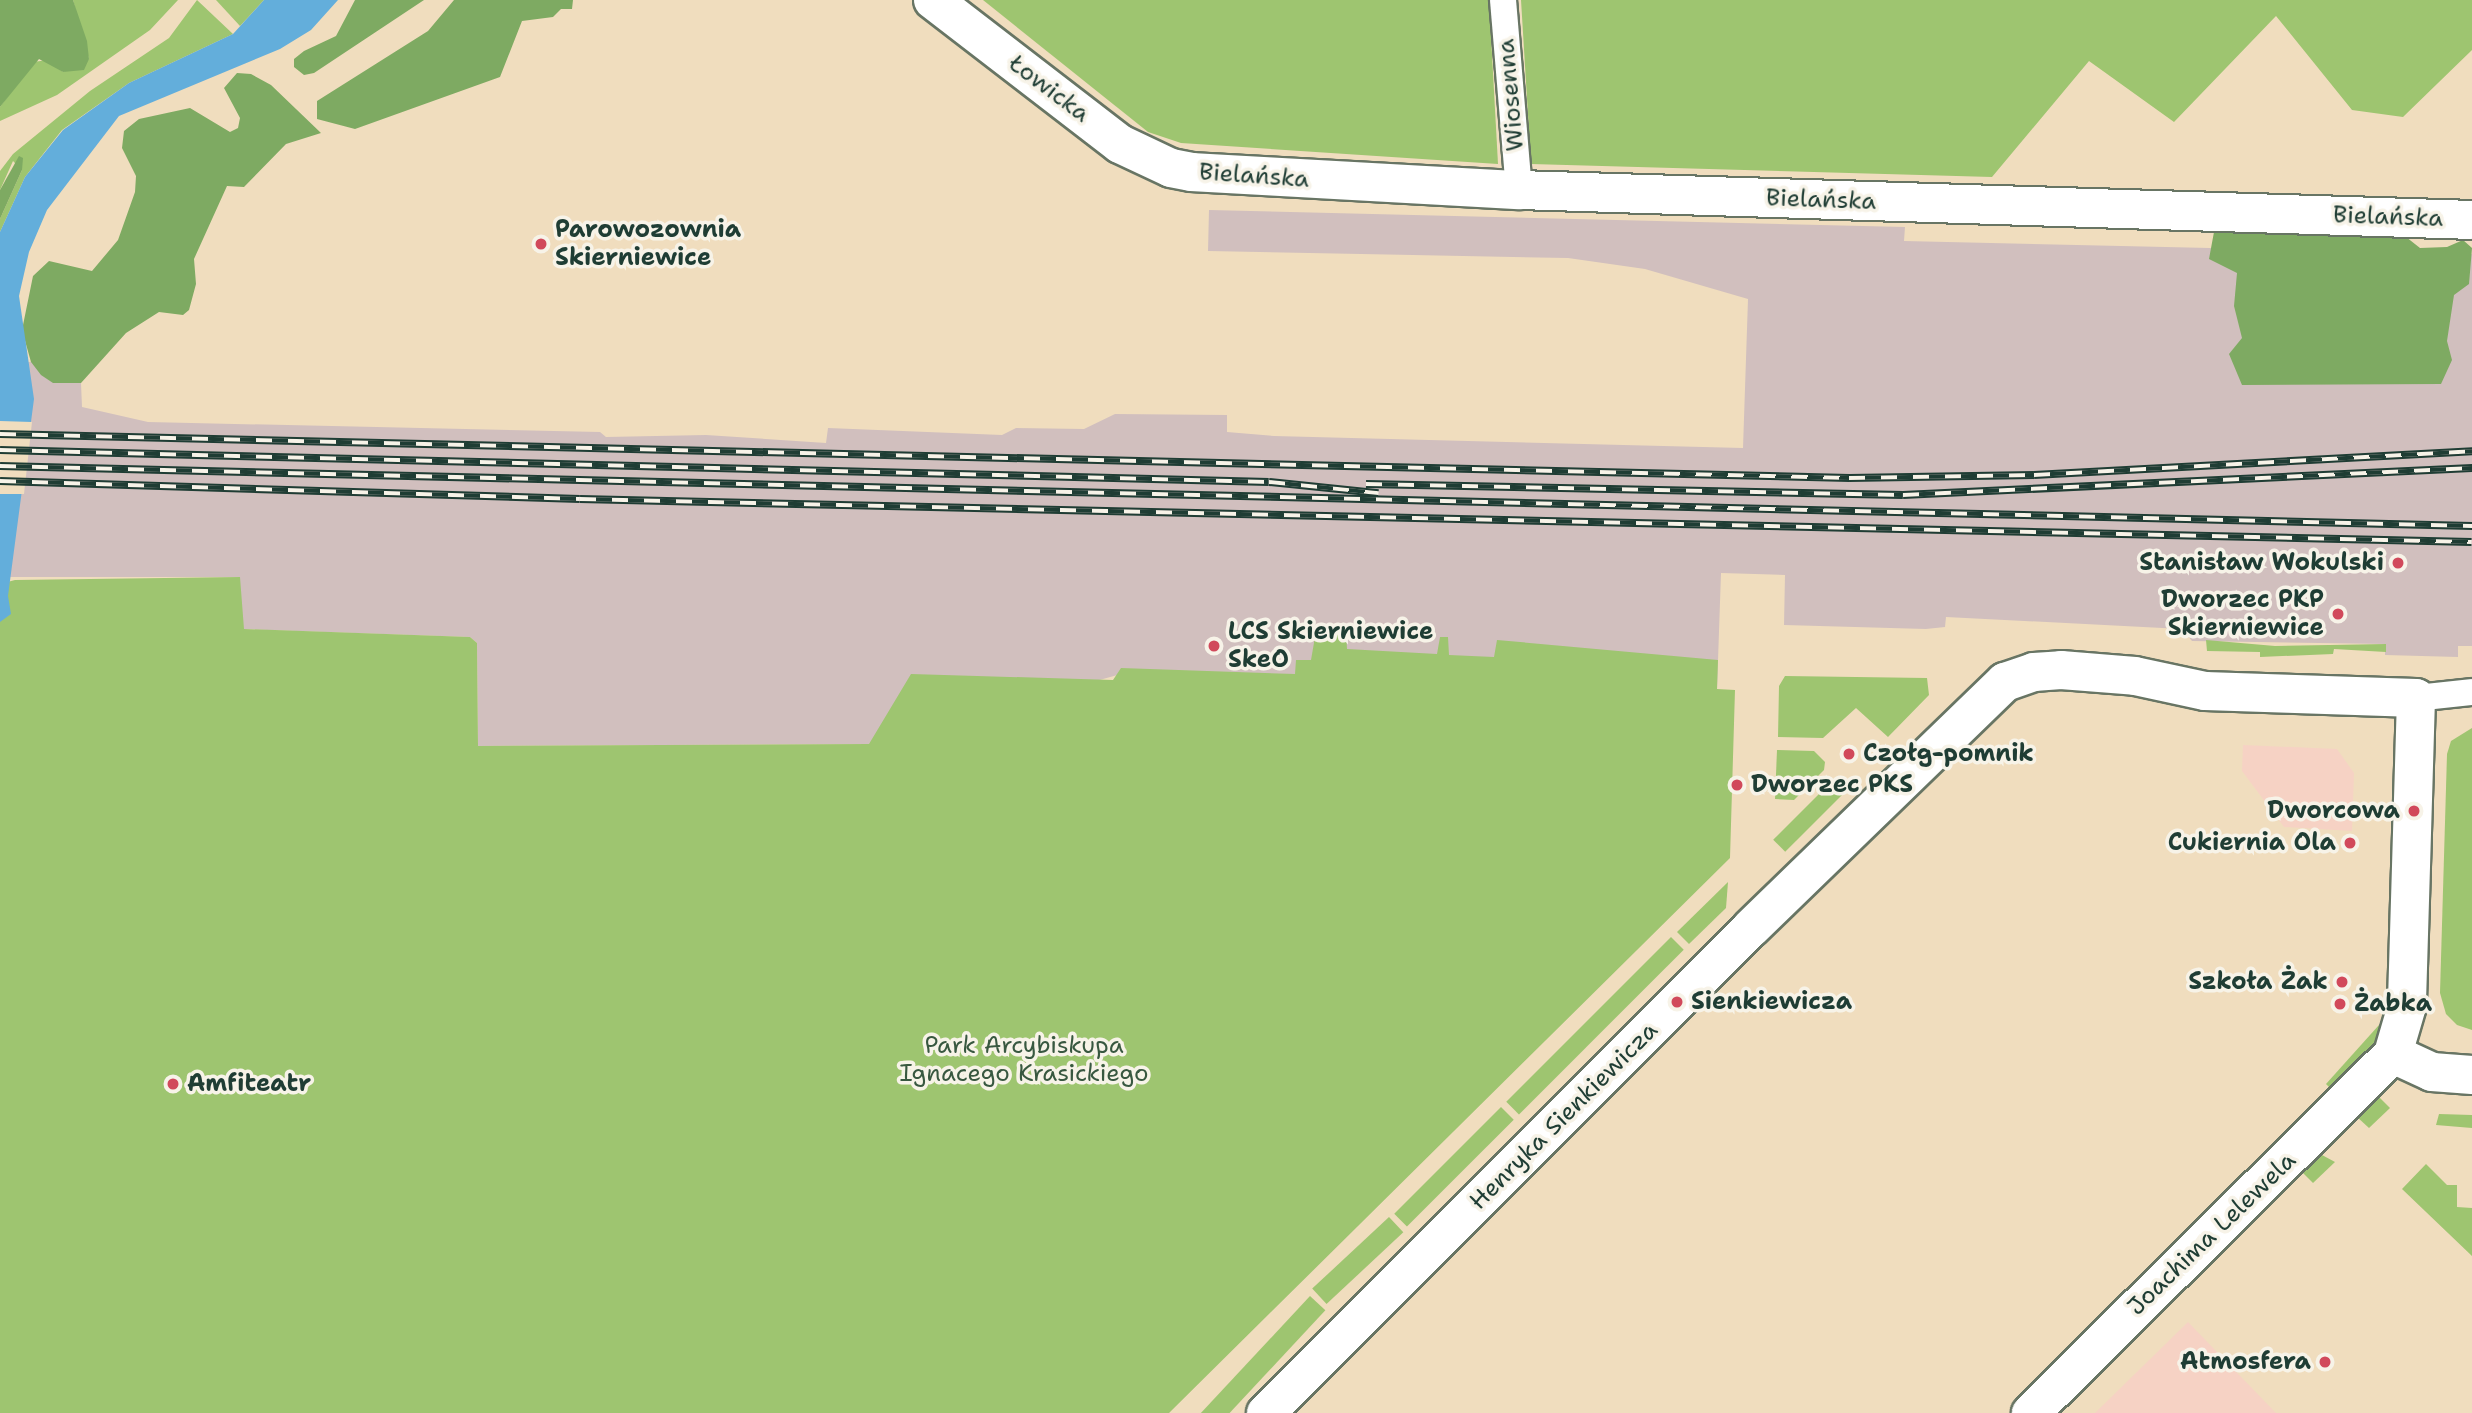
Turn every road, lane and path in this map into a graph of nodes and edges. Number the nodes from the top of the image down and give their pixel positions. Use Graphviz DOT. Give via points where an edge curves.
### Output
graph roads {
  1 [pos="933,0"];
  2 [pos="1503,0"];
  3 [pos="1171,168"];
  4 [pos="1518,190"];
  5 [pos="2472,220"];
  6 [pos="2472,692"];
  7 [pos="2416,698"];
  8 [pos="2393,1054"];
  9 [pos="2472,1075"];
  10 [pos="1266,1413"];
  11 [pos="2031,1413"];
  1 -- 3 [label="street, Łowicka" via="1120,144"];
  2 -- 4 [label="street, Wiosenna"];
  3 -- 4 [label="street, Bielańska" via="1245,177"];
  4 -- 5 [label="street, Bielańska"];
  6 -- 7 [label="street"];
  7 -- 8 [label="street" via="2407,1006"];
  7 -- 10 [label="street, Henryka Sienkiewicza" via="2205,691 2135,676 2061,670 2016,677 1987,696 1938,744"];
  8 -- 9 [label="street" via="2432,1072"];
  8 -- 11 [label="street, Joachima Lelewela"];
}
